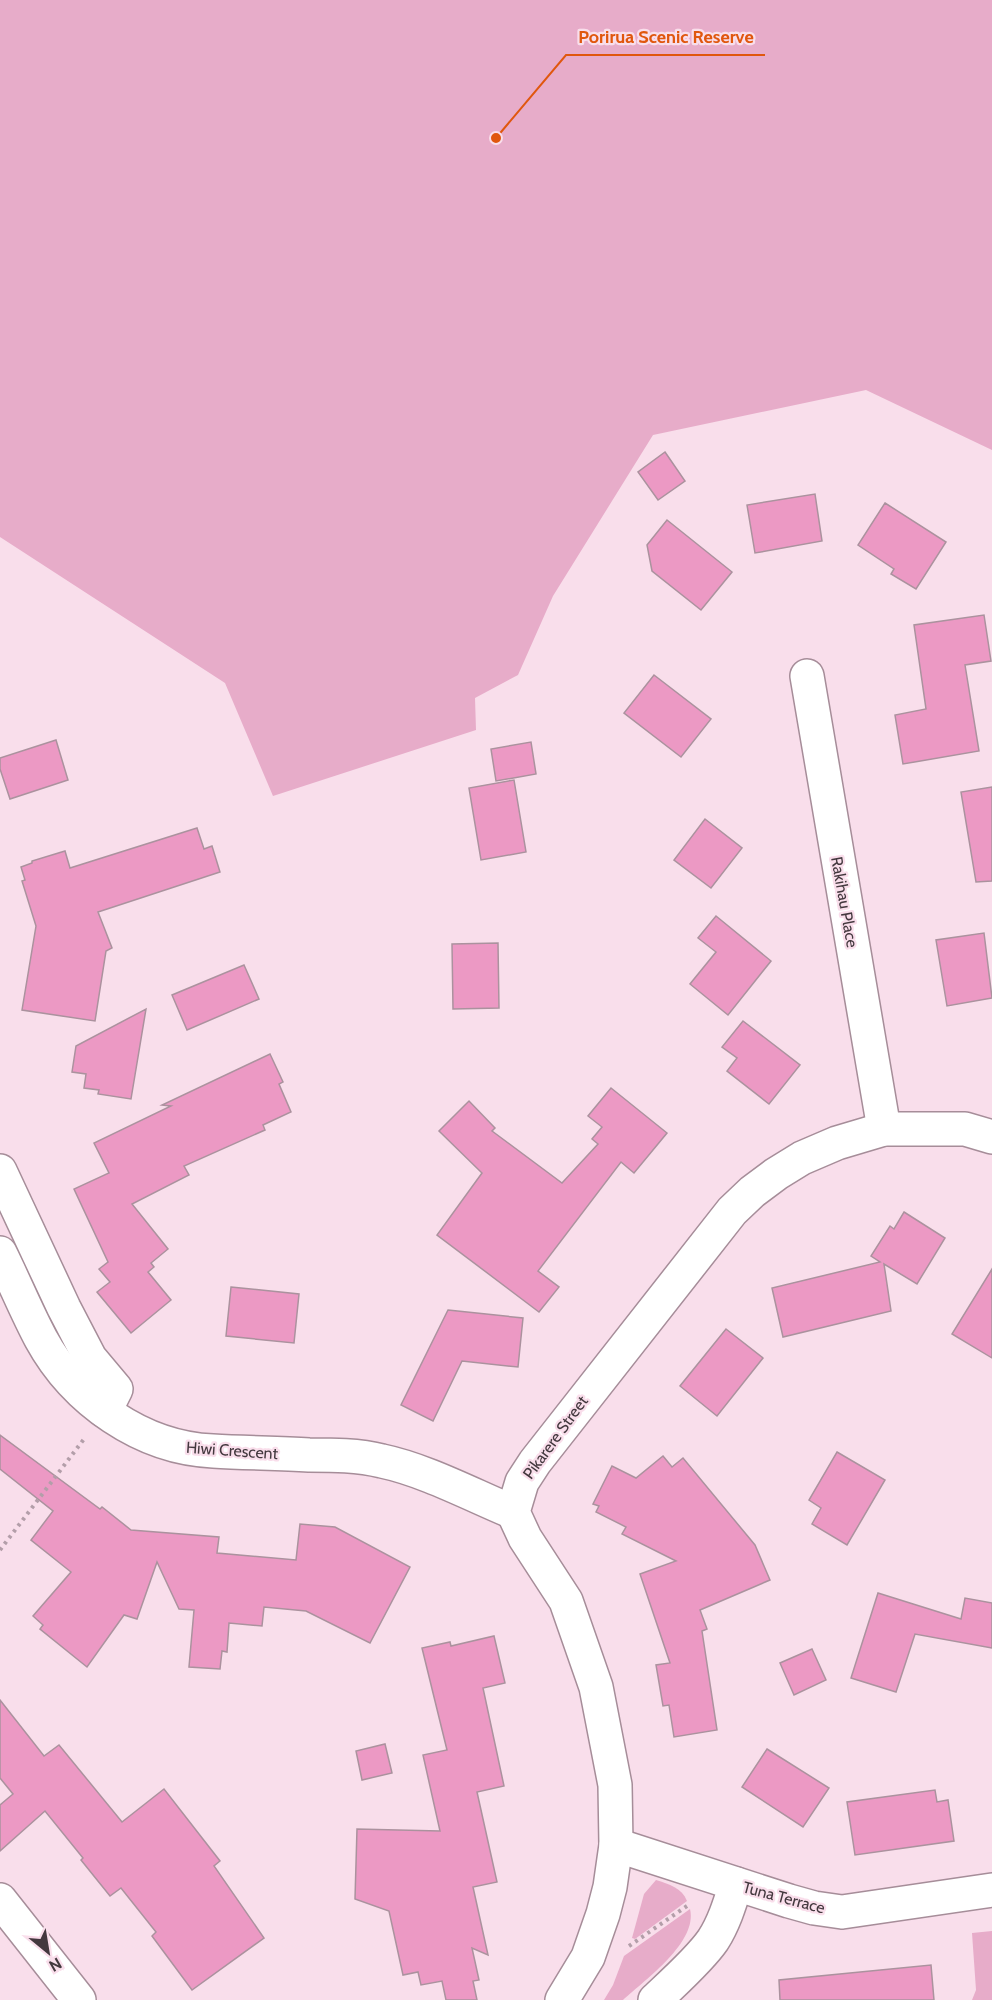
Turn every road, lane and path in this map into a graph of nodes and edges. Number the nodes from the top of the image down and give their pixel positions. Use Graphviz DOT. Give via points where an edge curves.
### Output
graph roads {
  1 [pos="807,676"];
  2 [pos="884,1129"];
  3 [pos="992,1137"];
  4 [pos="0,1171"];
  5 [pos="0,1253"];
  6 [pos="105,1412"];
  7 [pos="85,1438"];
  8 [pos="513,1512"];
  9 [pos="0,1550"];
  10 [pos="616,1845"];
  11 [pos="736,1884"];
  12 [pos="992,1890"];
  13 [pos="0,1900"];
  14 [pos="690,1904"];
  15 [pos="623,1951"];
  16 [pos="79,2000"];
  17 [pos="562,2000"];
  18 [pos="655,2000"];
  1 -- 2 [label="street, Rakihau Place"];
  2 -- 3 [label="street, Pikarere Street" via="964,1129"];
  2 -- 8 [label="street, Pikarere Street" via="802,1158 732,1211 534,1462 522,1482"];
  4 -- 6 [label="street" via="90,1358 116,1389"];
  5 -- 6 [label="street, Hiwi Crescent" via="57,1365"];
  6 -- 8 [label="street, Hiwi Crescent" via="137,1432 182,1448 381,1460"];
  7 -- 9 [label="path"];
  8 -- 10 [label="street" via="566,1601 596,1687 615,1785"];
  10 -- 11 [label="street, Tuna Terrace"];
  10 -- 17 [label="street" via="603,1914 588,1957"];
  11 -- 12 [label="street, Tuna Terrace" via="814,1908 842,1912"];
  11 -- 18 [label="street" via="712,1941"];
  13 -- 16 [label="street"];
  14 -- 15 [label="path"];
}
